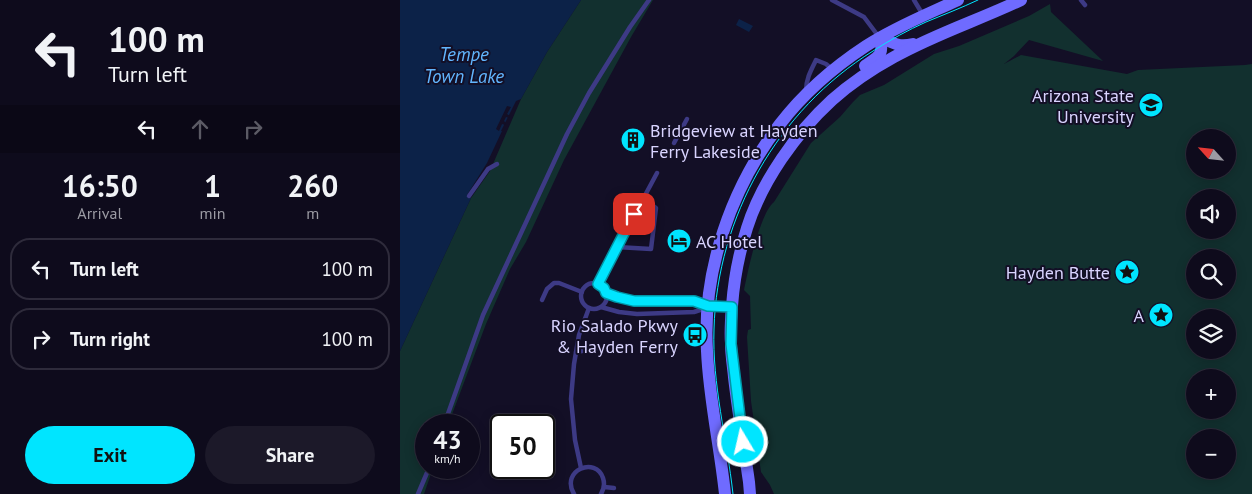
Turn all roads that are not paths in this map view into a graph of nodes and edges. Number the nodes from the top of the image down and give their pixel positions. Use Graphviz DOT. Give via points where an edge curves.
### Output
graph roads {
  1 [pos="649,0"];
  2 [pos="832,0"];
  3 [pos="914,0"];
  4 [pos="958,0"];
  5 [pos="1021,0"];
  6 [pos="1081,0"];
  7 [pos="1085,5"];
  8 [pos="924,16"];
  9 [pos="880,38"];
  10 [pos="930,39"];
  11 [pos="833,70"];
  12 [pos="806,94"];
  13 [pos="832,100"];
  14 [pos="687,119"];
  15 [pos="674,143"];
  16 [pos="497,164"];
  17 [pos="657,172"];
  18 [pos="469,196"];
  19 [pos="643,198"];
  20 [pos="617,247"];
  21 [pos="598,284"];
  22 [pos="582,292"];
  23 [pos="606,293"];
  24 [pos="542,300"];
  25 [pos="708,306"];
  26 [pos="601,307"];
  27 [pos="732,307"];
  28 [pos="589,308"];
  29 [pos="600,348"];
  30 [pos="576,352"];
  31 [pos="448,414"];
  32 [pos="581,468"];
  33 [pos="424,479"];
  34 [pos="604,487"];
  35 [pos="614,488"];
  36 [pos="418,494"];
  37 [pos="574,494"];
  38 [pos="601,494"];
  39 [pos="725,494"];
  40 [pos="750,494"];
  1 -- 31 [label="lane" via="589,93 564,142 483,315"];
  2 -- 9 [label="lane" via="864,18"];
  3 -- 8 [label="lane"];
  4 -- 8 [label="main road"];
  5 -- 10 [label="main road"];
  6 -- 7 [label="lane"];
  8 -- 9 [label="main road"];
  9 -- 10 [label="main road" via="902,46"];
  9 -- 11 [label="main road"];
  9 -- 13 [label="main road" via="882,50 878,57 851,76"];
  10 -- 13 [label="main road" via="895,56"];
  11 -- 12 [label="main road"];
  11 -- 12 [label="lane" via="816,60 808,75"];
  12 -- 25 [label="main road" via="761,151 740,188 718,248"];
  13 -- 27 [label="main road" via="794,141 754,208 734,280"];
  14 -- 15 [label="lane"];
  16 -- 18 [label="lane" via="488,169"];
  17 -- 19 [label="lane"];
  19 -- 20 [label="lane"];
  19 -- 20 [label="lane" via="656,208 651,249"];
  20 -- 21 [label="lane"];
  21 -- 22 [label="lane" via="588,284"];
  21 -- 23 [label="lane"];
  22 -- 24 [label="lane" via="554,283"];
  22 -- 28 [label="lane" via="582,302"];
  23 -- 25 [label="lane" via="634,301 694,301"];
  23 -- 26 [label="lane"];
  25 -- 26 [label="lane" via="694,312 637,314"];
  25 -- 27 [label="lane"];
  25 -- 39 [label="main road" via="707,359"];
  26 -- 28 [label="lane"];
  27 -- 40 [label="main road" via="731,344"];
  28 -- 30 [label="lane"];
  29 -- 30 [label="lane"];
  30 -- 32 [label="lane" via="571,399"];
  32 -- 34 [label="lane" via="588,467 602,474"];
  32 -- 37 [label="lane" via="571,480"];
  33 -- 36 [label="lane"];
  34 -- 35 [label="lane"];
  34 -- 38 [label="lane"];
}
